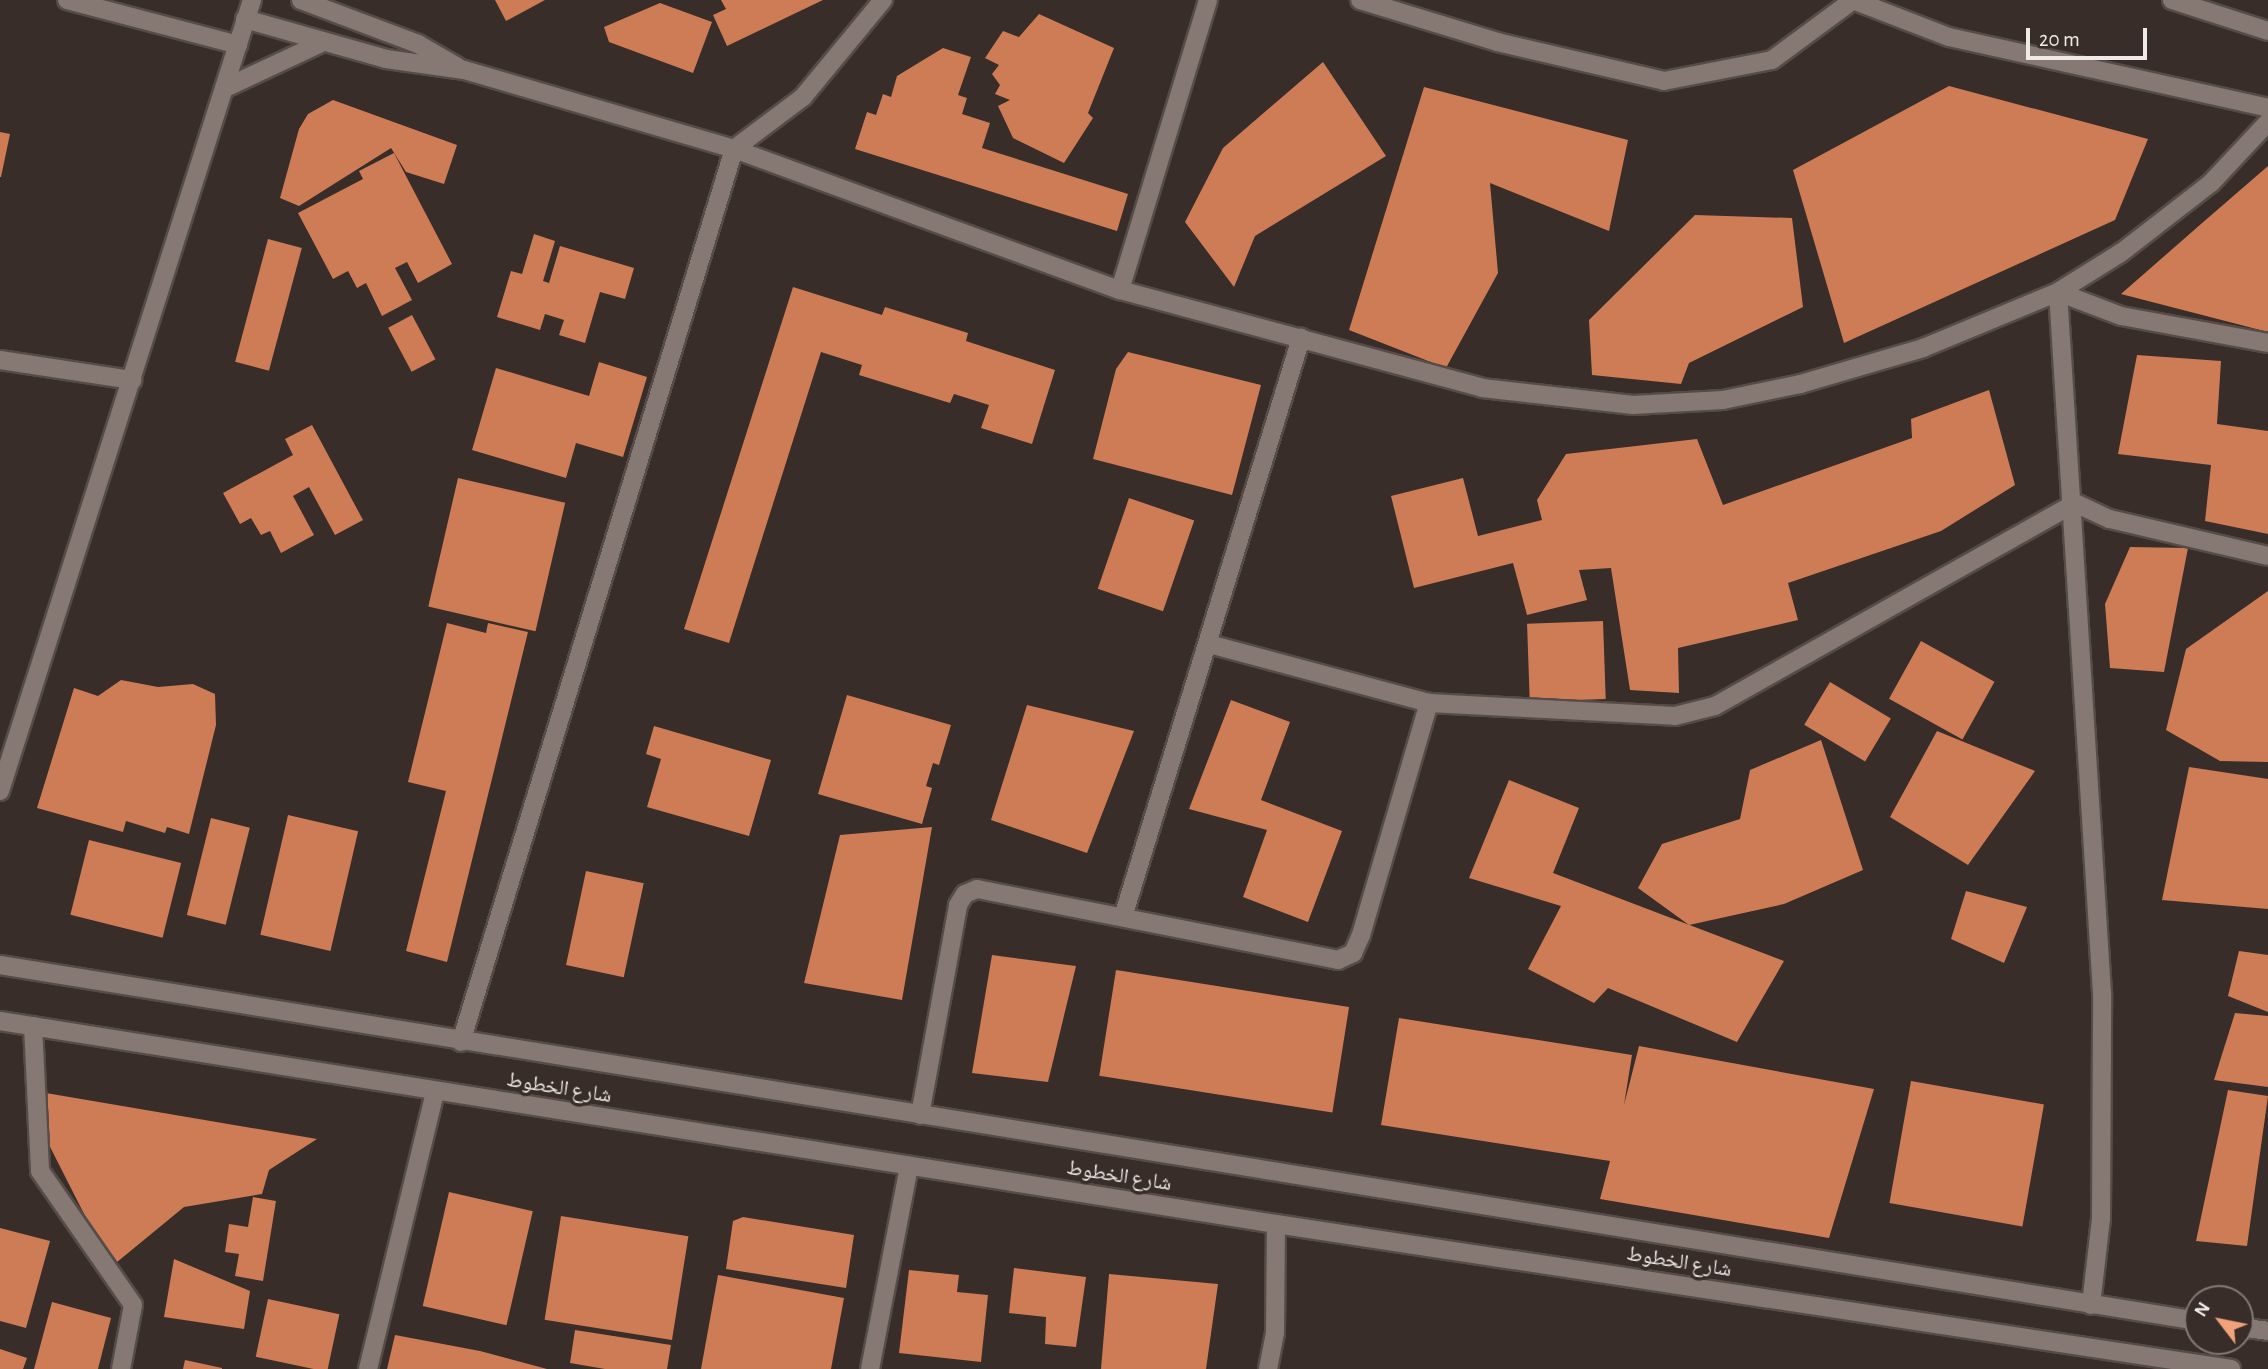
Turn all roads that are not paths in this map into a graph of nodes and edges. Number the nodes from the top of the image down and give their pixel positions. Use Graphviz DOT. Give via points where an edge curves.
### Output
graph roads {
  1 [pos="68,0"];
  2 [pos="252,0"];
  3 [pos="301,0"];
  4 [pos="883,0"];
  5 [pos="1208,0"];
  6 [pos="1360,0"];
  7 [pos="2172,0"];
  8 [pos="334,7"];
  9 [pos="245,19"];
  10 [pos="2268,31"];
  11 [pos="321,43"];
  12 [pos="238,45"];
  13 [pos="464,70"];
  14 [pos="225,88"];
  15 [pos="2268,108"];
  16 [pos="2268,122"];
  17 [pos="734,149"];
  18 [pos="1120,290"];
  19 [pos="2058,292"];
  20 [pos="1301,338"];
  21 [pos="2268,343"];
  22 [pos="0,360"];
  23 [pos="132,380"];
  24 [pos="2075,503"];
  25 [pos="2268,556"];
  26 [pos="1209,644"];
  27 [pos="1429,703"];
  28 [pos="0,791"];
  29 [pos="1123,917"];
  30 [pos="0,965"];
  31 [pos="0,1021"];
  32 [pos="33,1026"];
  33 [pos="461,1042"];
  34 [pos="435,1091"];
  35 [pos="920,1115"];
  36 [pos="909,1166"];
  37 [pos="1276,1224"];
  38 [pos="2091,1305"];
  39 [pos="2184,1319"];
  40 [pos="121,1369"];
  41 [pos="368,1369"];
  42 [pos="870,1369"];
  43 [pos="1268,1369"];
  44 [pos="2231,1369"];
  1 -- 12 [label="street"];
  2 -- 9 [label="street"];
  3 -- 8 [label="street"];
  4 -- 17 [label="street" via="803,97"];
  5 -- 18 [label="street"];
  6 -- 15 [label="street" via="1497,43 1664,81 1772,60 1853,0 1949,37"];
  7 -- 10 [label="street"];
  8 -- 13 [label="street"];
  9 -- 11 [label="street"];
  9 -- 12 [label="street"];
  11 -- 13 [label="street" via="410,65"];
  11 -- 14 [label="street"];
  12 -- 14 [label="street"];
  13 -- 17 [label="street"];
  14 -- 23 [label="street"];
  16 -- 19 [label="street" via="2210,183 2122,252"];
  17 -- 18 [label="street"];
  17 -- 33 [label="street"];
  18 -- 20 [label="street"];
  19 -- 20 [label="street" via="1923,348 1800,384 1723,400 1646,405 1482,388"];
  19 -- 21 [label="street" via="2121,316"];
  19 -- 24 [label="street"];
  20 -- 26 [label="street"];
  22 -- 23 [label="street"];
  23 -- 28 [label="street"];
  24 -- 25 [label="street" via="2110,519"];
  24 -- 27 [label="street" via="1715,706 1675,716"];
  24 -- 38 [label="street" via="2102,993 2101,1219"];
  26 -- 27 [label="street"];
  26 -- 29 [label="street"];
  27 -- 29 [label="street" via="1353,953 1338,960"];
  29 -- 35 [label="street" via="977,889 965,894 958,905"];
  30 -- 33 [label="street, شارع الخطوط"];
  31 -- 32 [label="street, شارع الخطوط"];
  32 -- 34 [label="street, شارع الخطوط"];
  32 -- 40 [label="street" via="40,1171 133,1305"];
  33 -- 35 [label="street, شارع الخطوط"];
  34 -- 36 [label="street, شارع الخطوط"];
  34 -- 41 [label="street"];
  35 -- 38 [label="street, شارع الخطوط"];
  36 -- 37 [label="street, شارع الخطوط"];
  36 -- 42 [label="street"];
  37 -- 43 [label="street" via="1275,1333"];
  37 -- 44 [label="street, شارع الخطوط"];
  38 -- 39 [label="street, شارع الخطوط"];
}
